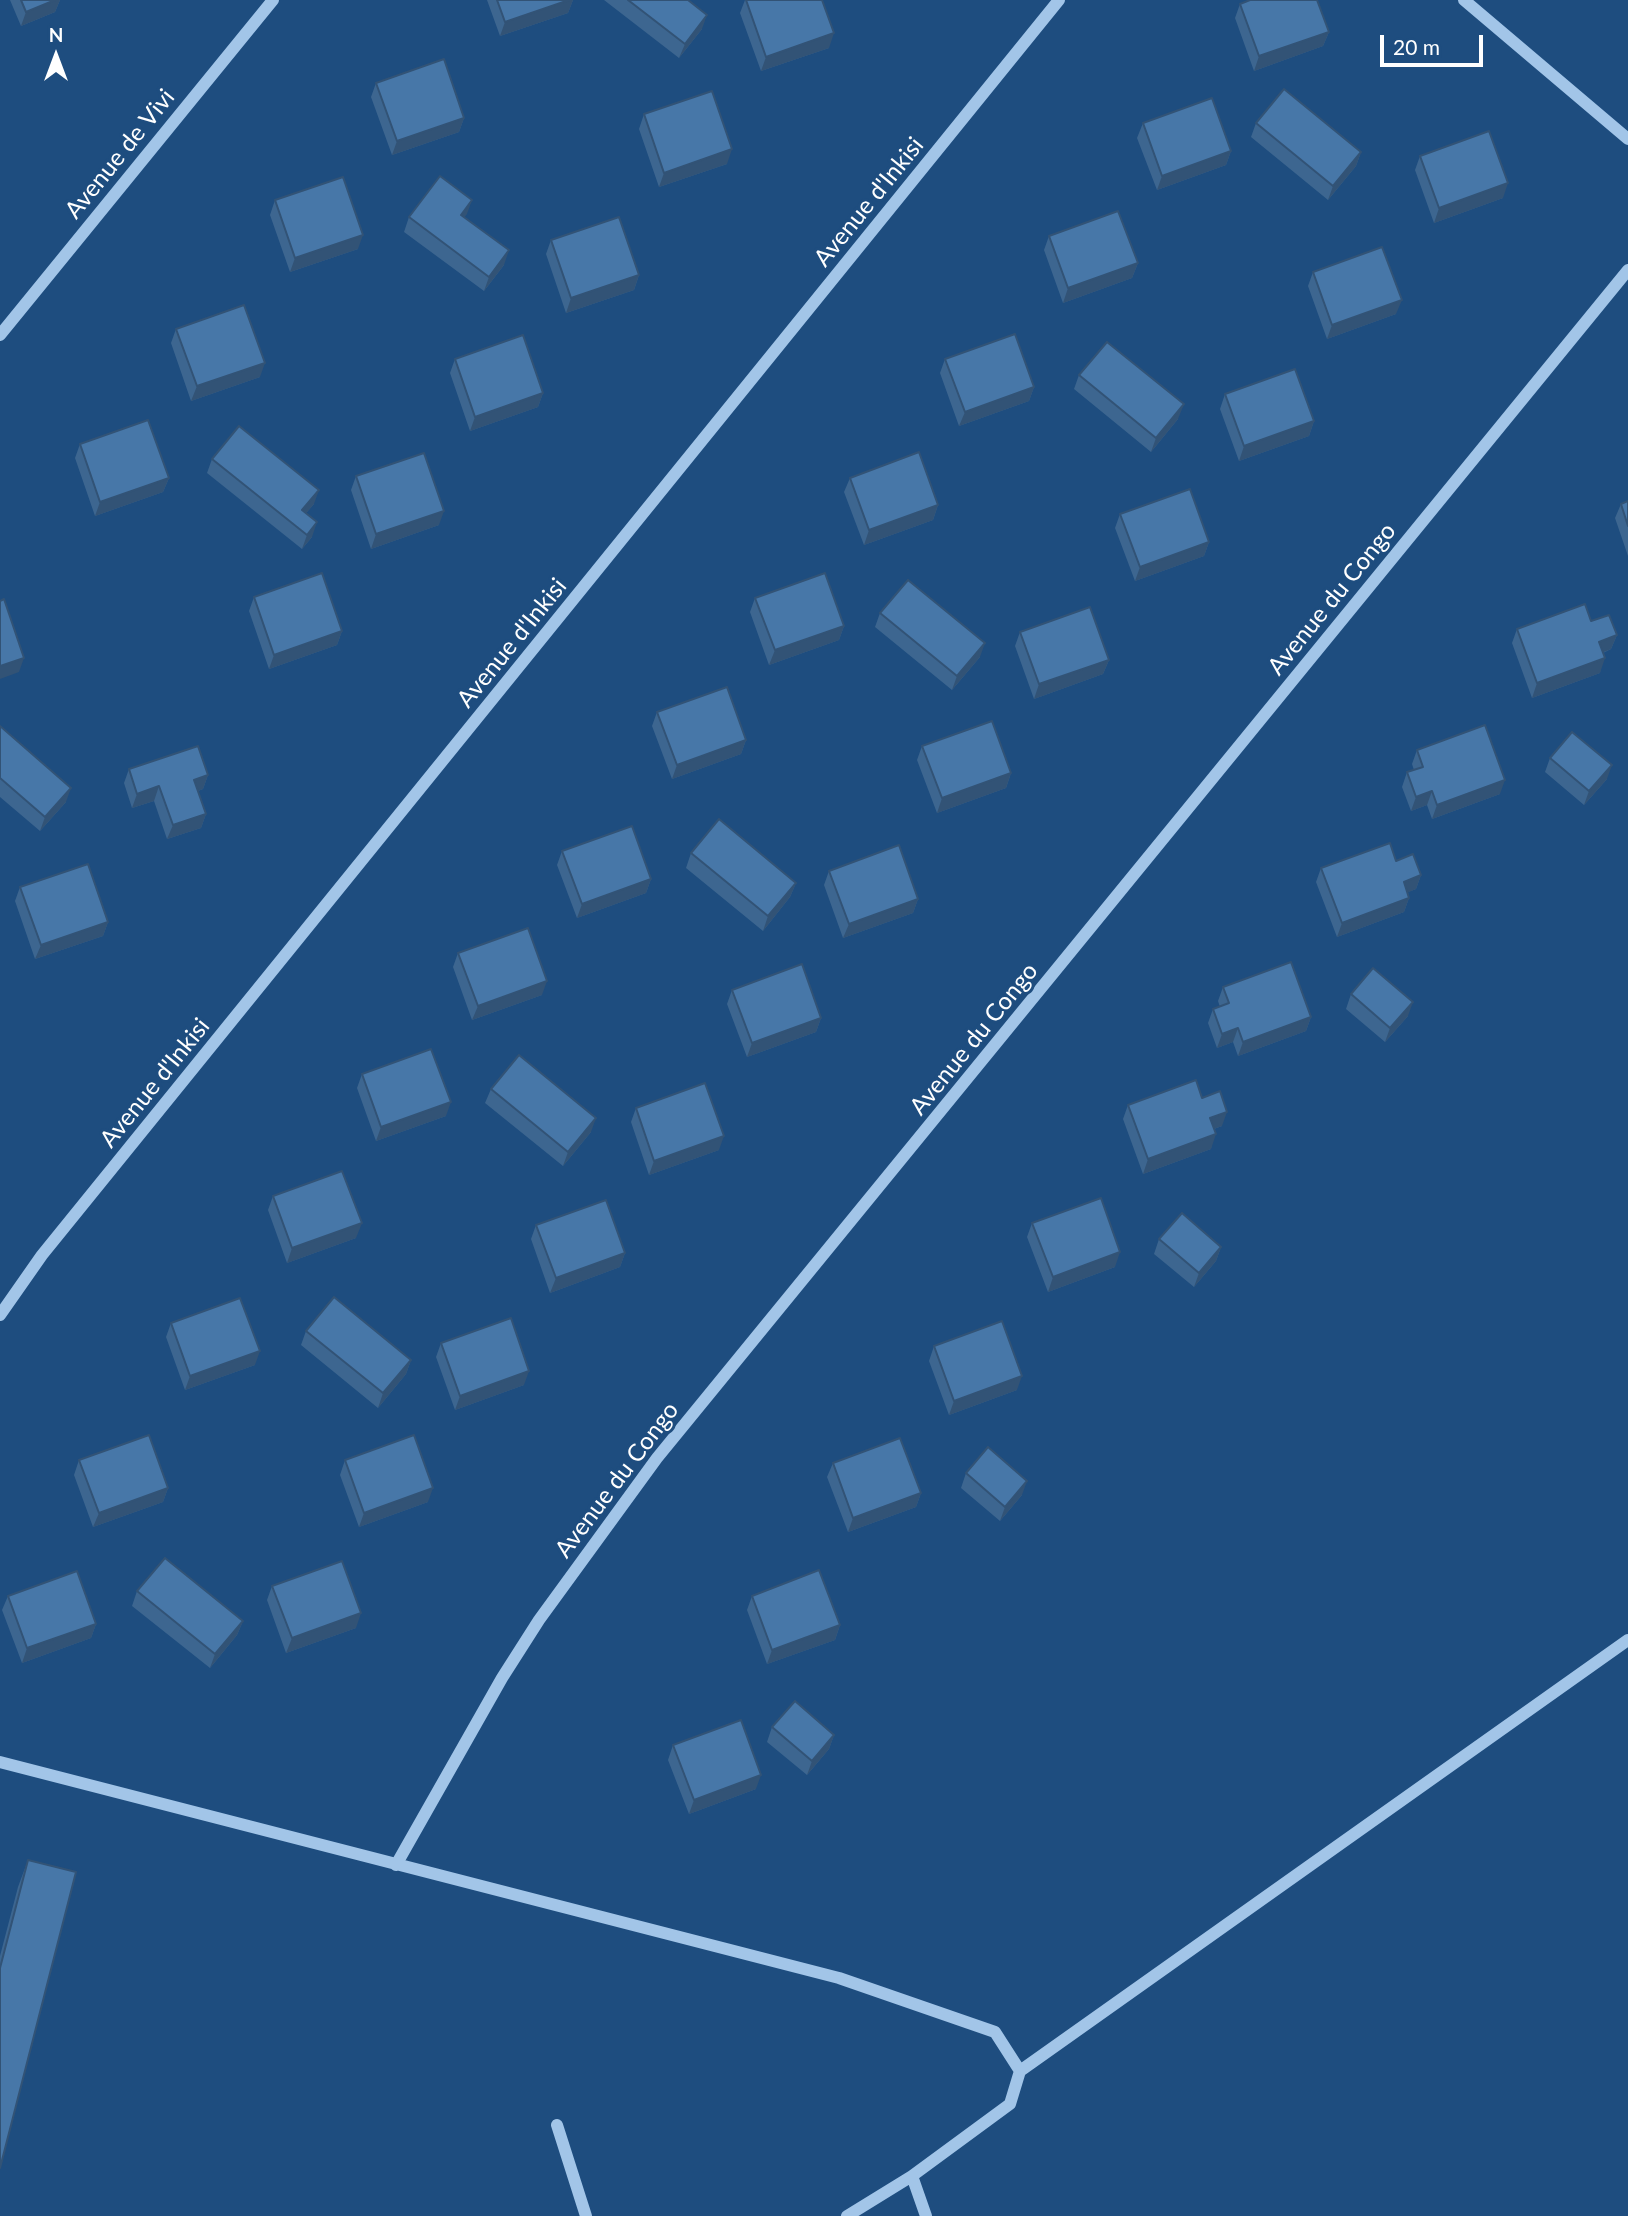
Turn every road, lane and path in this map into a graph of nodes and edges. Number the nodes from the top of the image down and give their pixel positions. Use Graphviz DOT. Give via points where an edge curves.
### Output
graph roads {
  1 [pos="273,0"];
  2 [pos="1059,0"];
  3 [pos="1464,0"];
  4 [pos="1628,139"];
  5 [pos="1628,270"];
  6 [pos="0,335"];
  7 [pos="0,1315"];
  8 [pos="1628,1640"];
  9 [pos="0,1762"];
  10 [pos="396,1864"];
  11 [pos="1020,2071"];
  12 [pos="557,2125"];
  13 [pos="912,2176"];
  14 [pos="586,2216"];
  15 [pos="847,2216"];
  16 [pos="926,2216"];
  1 -- 6 [label="street, Avenue de Vivi"];
  2 -- 7 [label="street, Avenue d'Inkisi" via="42,1255"];
  3 -- 4 [label="street"];
  5 -- 10 [label="street, Avenue du Congo" via="657,1458 531,1631"];
  8 -- 11 [label="street"];
  9 -- 10 [label="street"];
  10 -- 11 [label="street" via="839,1978 995,2032"];
  11 -- 13 [label="street" via="1010,2104"];
  12 -- 14 [label="street"];
  13 -- 15 [label="street"];
  13 -- 16 [label="street"];
}
